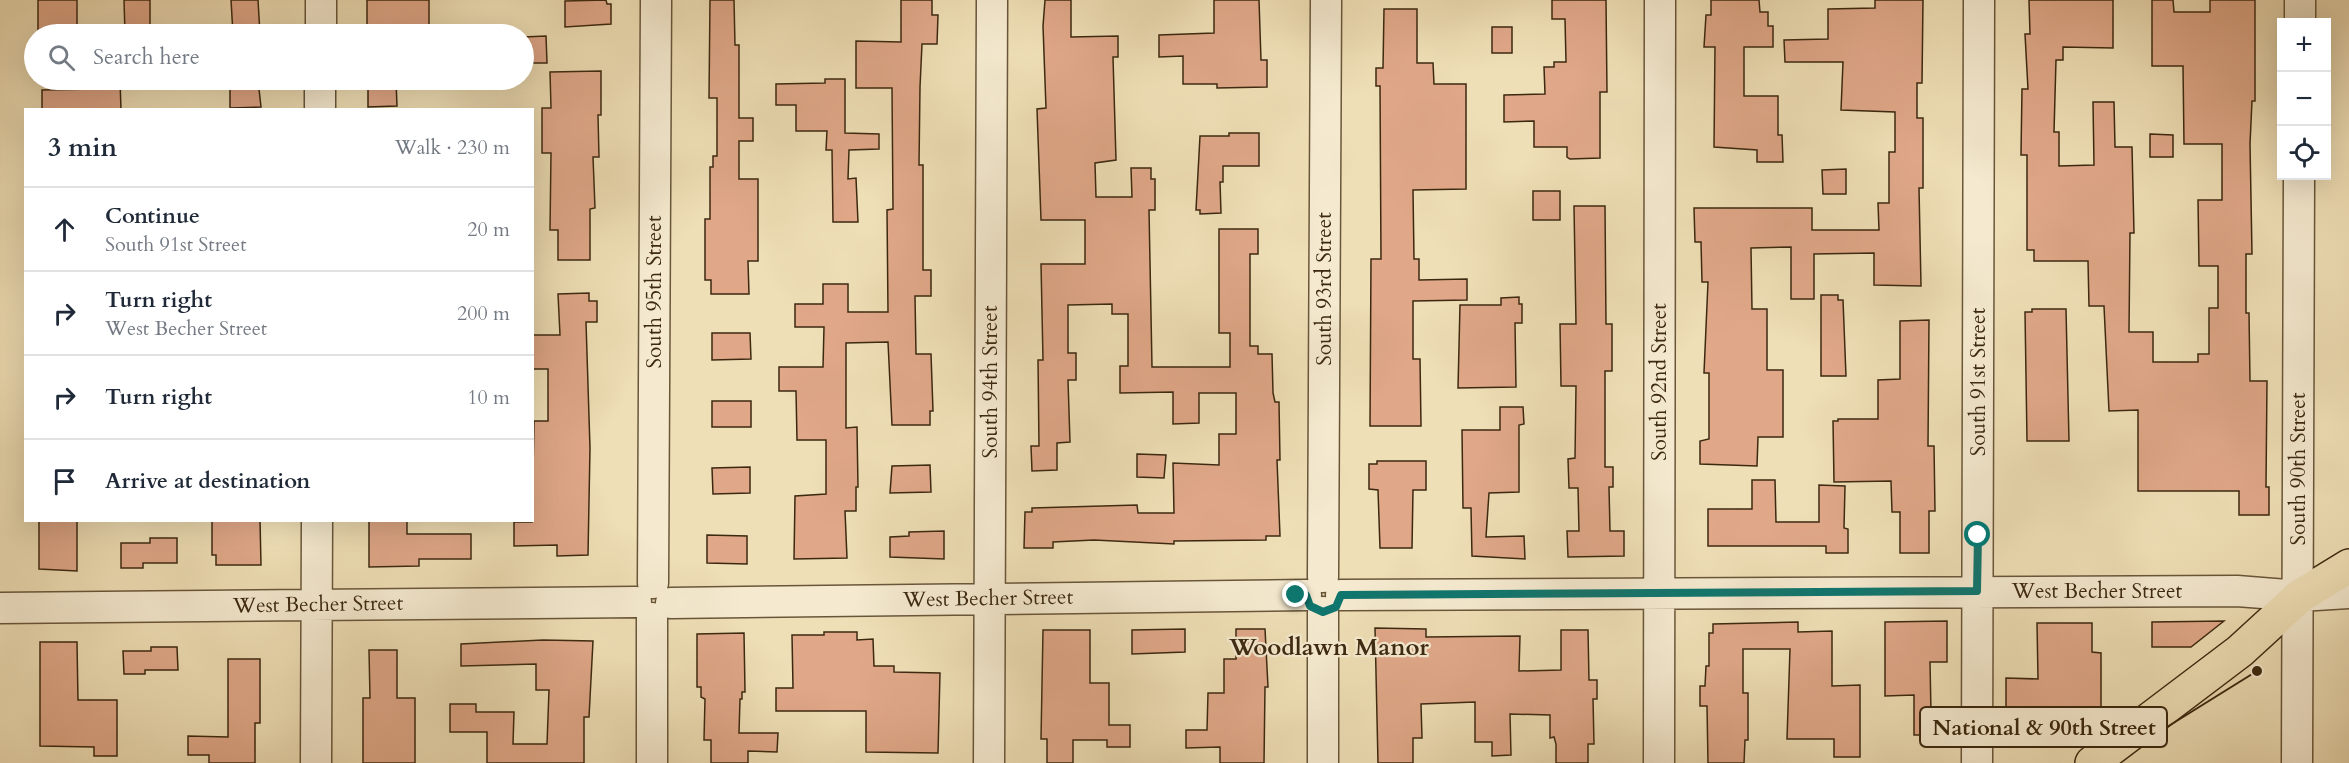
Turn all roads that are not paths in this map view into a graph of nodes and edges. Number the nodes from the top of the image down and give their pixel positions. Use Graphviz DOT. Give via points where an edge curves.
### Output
graph roads {
  1 [pos="321,0"];
  2 [pos="656,0"];
  3 [pos="992,0"];
  4 [pos="1326,0"];
  5 [pos="1660,0"];
  6 [pos="1979,0"];
  7 [pos="2300,0"];
  8 [pos="2300,18"];
  9 [pos="321,24"];
  10 [pos="320,90"];
  11 [pos="320,108"];
  12 [pos="2299,180"];
  13 [pos="317,522"];
  14 [pos="2349,566"];
  15 [pos="1977,591"];
  16 [pos="1658,593"];
  17 [pos="2349,593"];
  18 [pos="1323,595"];
  19 [pos="2300,596"];
  20 [pos="990,598"];
  21 [pos="653,602"];
  22 [pos="317,604"];
  23 [pos="0,608"];
  24 [pos="316,763"];
  25 [pos="652,763"];
  26 [pos="989,763"];
  27 [pos="1323,763"];
  28 [pos="1659,763"];
  29 [pos="1977,763"];
  30 [pos="2092,763"];
  31 [pos="2297,763"];
  1 -- 9 [label="street"];
  2 -- 21 [label="street, South 95th Street"];
  3 -- 20 [label="street, South 94th Street"];
  4 -- 18 [label="street, South 93rd Street"];
  5 -- 16 [label="street, South 92nd Street"];
  6 -- 15 [label="street, South 91st Street"];
  7 -- 8 [label="street"];
  10 -- 11 [label="street"];
  12 -- 19 [label="street, South 90th Street"];
  13 -- 22 [label="street"];
  14 -- 19 [label="main road"];
  15 -- 16 [label="street, West Becher Street"];
  15 -- 19 [label="street, West Becher Street" via="2237,591"];
  15 -- 29 [label="street, South 91st Street"];
  16 -- 18 [label="street, West Becher Street"];
  16 -- 28 [label="street, South 92nd Street"];
  17 -- 19 [label="street, West Becher Street"];
  18 -- 20 [label="street, West Becher Street"];
  18 -- 27 [label="street, South 93rd Street"];
  19 -- 30 [label="main road" via="2240,651"];
  19 -- 31 [label="street, South 90th Street"];
  20 -- 21 [label="street, West Becher Street"];
  20 -- 26 [label="street, South 94th Street"];
  21 -- 22 [label="street, West Becher Street"];
  21 -- 25 [label="street, South 95th Street"];
  22 -- 23 [label="street, West Becher Street"];
  22 -- 24 [label="street"];
}
